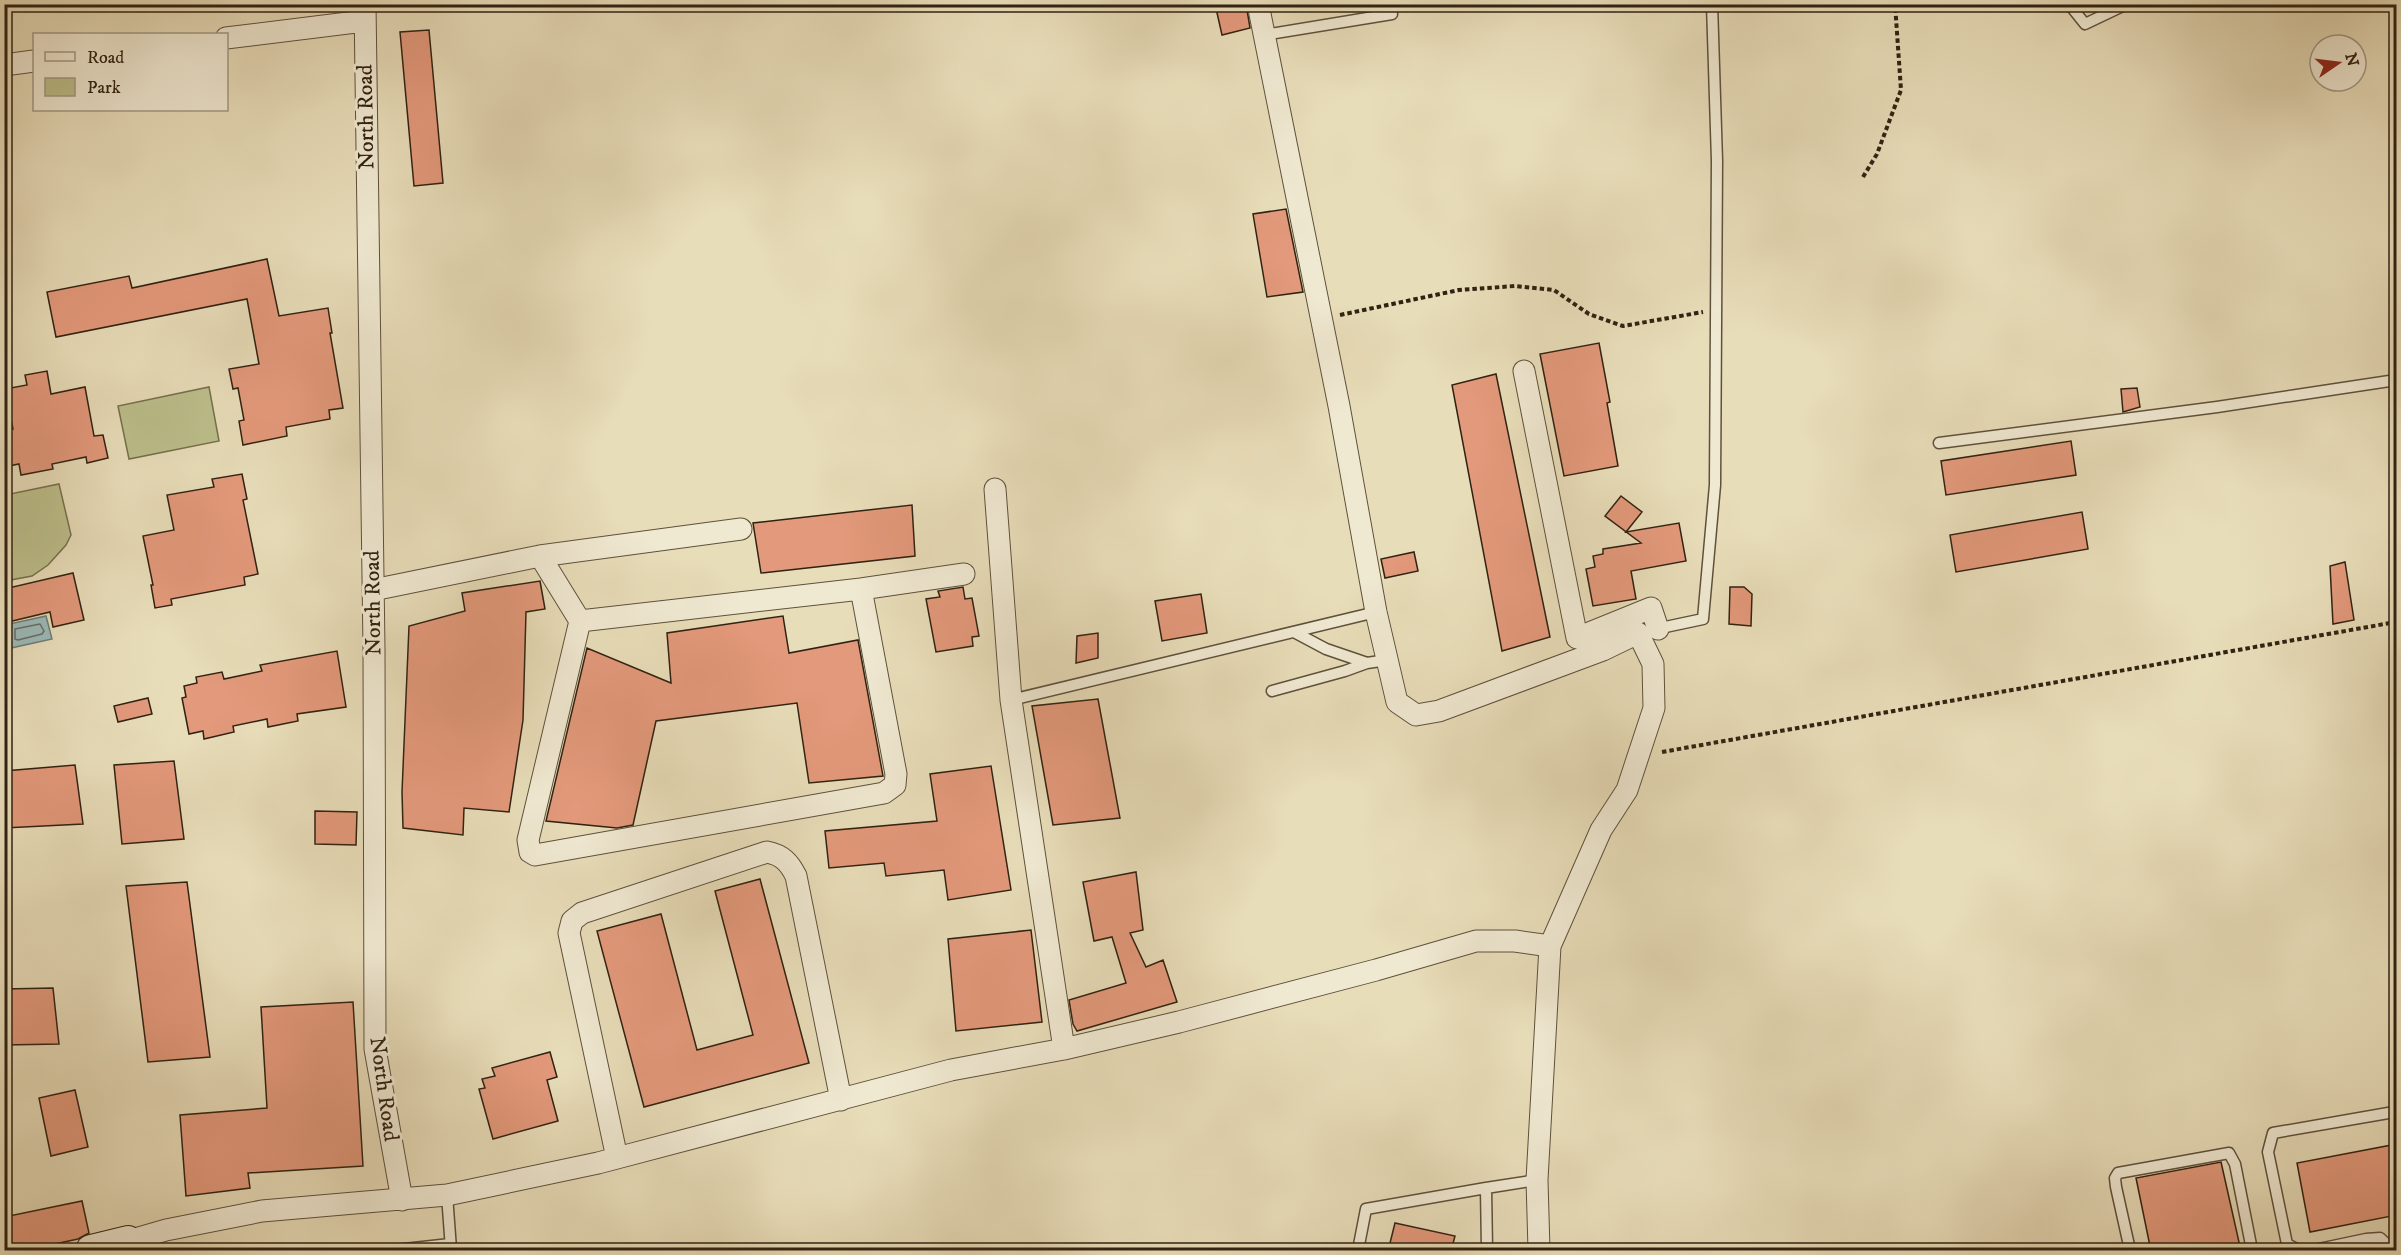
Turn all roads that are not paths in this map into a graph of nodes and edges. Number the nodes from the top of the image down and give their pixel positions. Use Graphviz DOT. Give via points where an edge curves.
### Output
graph roads {
  1 [pos="1258,4"];
  2 [pos="1712,4"];
  3 [pos="2069,4"];
  4 [pos="2127,4"];
  5 [pos="365,13"];
  6 [pos="1392,14"];
  7 [pos="1264,35"];
  8 [pos="228,38"];
  9 [pos="33,61"];
  10 [pos="4,65"];
  11 [pos="1524,371"];
  12 [pos="2397,380"];
  13 [pos="1939,443"];
  14 [pos="995,489"];
  15 [pos="741,529"];
  16 [pos="540,556"];
  17 [pos="964,574"];
  18 [pos="373,590"];
  19 [pos="861,590"];
  20 [pos="1376,612"];
  21 [pos="580,621"];
  22 [pos="1648,631"];
  23 [pos="1294,632"];
  24 [pos="1377,661"];
  25 [pos="1272,690"];
  26 [pos="1011,700"];
  27 [pos="1550,946"];
  28 [pos="1065,1049"];
  29 [pos="841,1100"];
  30 [pos="2394,1112"];
  31 [pos="617,1158"];
  32 [pos="1537,1180"];
  33 [pos="1486,1188"];
  34 [pos="447,1195"];
  35 [pos="402,1200"];
  36 [pos="129,1246"];
  37 [pos="451,1247"];
  38 [pos="91,1251"];
  39 [pos="395,1251"];
  40 [pos="1358,1251"];
  41 [pos="1487,1251"];
  42 [pos="1539,1251"];
  43 [pos="2130,1251"];
  44 [pos="2252,1251"];
  45 [pos="2298,1251"];
  46 [pos="2314,1251"];
  47 [pos="2393,1251"];
  1 -- 7 [label="street"];
  2 -- 22 [label="lane" via="1717,161 1715,485 1702,619"];
  3 -- 4 [label="lane" via="2085,24"];
  5 -- 8 [label="street"];
  5 -- 18 [label="street, North Road"];
  6 -- 7 [label="lane"];
  7 -- 20 [label="street"];
  9 -- 10 [label="street"];
  11 -- 22 [label="street" via="1577,638 1651,608"];
  12 -- 13 [label="lane"];
  14 -- 26 [label="street"];
  15 -- 16 [label="street"];
  16 -- 18 [label="street"];
  16 -- 21 [label="street"];
  17 -- 19 [label="street"];
  18 -- 35 [label="street, North Road" via="375,1049"];
  19 -- 21 [label="street"];
  19 -- 21 [label="street" via="895,785 884,793 535,855 530,852 528,840"];
  20 -- 23 [label="lane"];
  20 -- 24 [label="street"];
  22 -- 24 [label="street" via="1450,707 1416,715 1397,702"];
  22 -- 27 [label="street" via="1654,708 1627,790 1601,831"];
  23 -- 24 [label="lane" via="1326,649"];
  23 -- 26 [label="lane"];
  24 -- 25 [label="lane"];
  26 -- 28 [label="street"];
  27 -- 28 [label="street" via="1476,941"];
  27 -- 32 [label="street"];
  28 -- 29 [label="street" via="951,1070"];
  29 -- 31 [label="street"];
  29 -- 31 [label="street" via="796,876 784,859 767,852 582,913 572,921 569,933"];
  30 -- 45 [label="lane" via="2273,1133 2268,1152 2287,1244"];
  31 -- 34 [label="street"];
  32 -- 33 [label="lane"];
  32 -- 42 [label="street"];
  33 -- 40 [label="lane" via="1366,1209"];
  33 -- 41 [label="lane"];
  34 -- 35 [label="street"];
  34 -- 37 [label="lane"];
  35 -- 36 [label="street" via="262,1211 166,1230"];
  36 -- 38 [label="street"];
  37 -- 39 [label="lane"];
  43 -- 44 [label="lane" via="2116,1187 2118,1173 2229,1153 2235,1164"];
  46 -- 47 [label="lane" via="2380,1238"];
}
